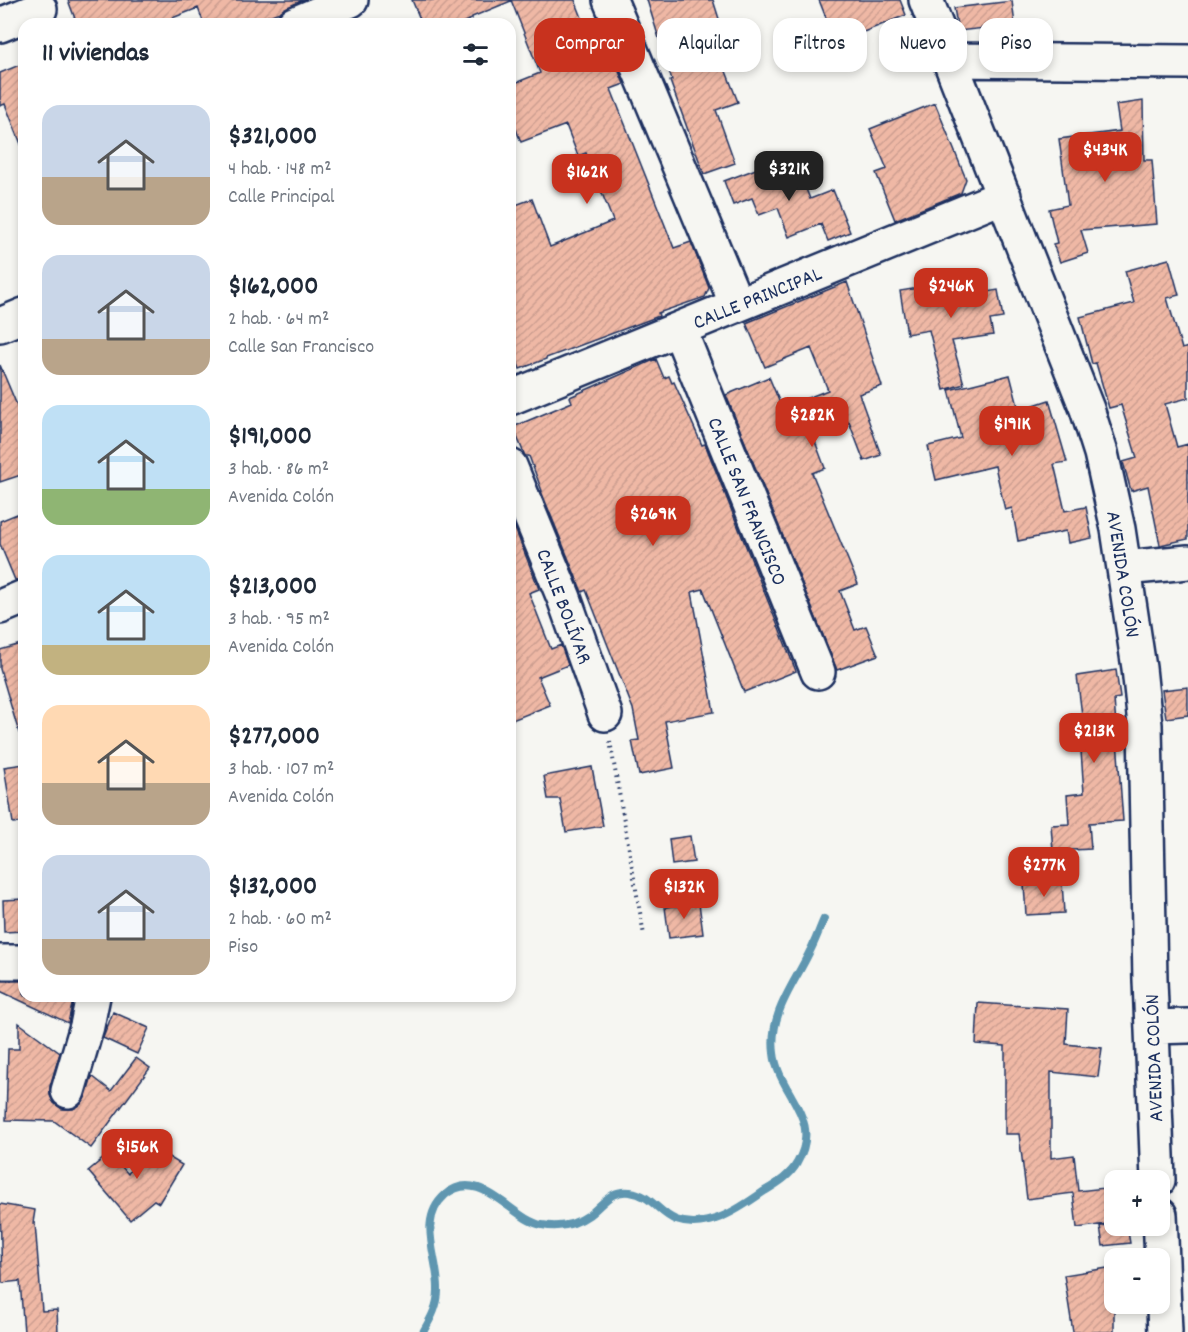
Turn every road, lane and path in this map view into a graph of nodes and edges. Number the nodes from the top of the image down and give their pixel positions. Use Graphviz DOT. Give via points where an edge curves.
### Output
graph roads {
  1 [pos="610,0"];
  2 [pos="926,0"];
  3 [pos="334,8"];
  4 [pos="41,11"];
  5 [pos="20,18"];
  6 [pos="309,18"];
  7 [pos="933,18"];
  8 [pos="18,19"];
  9 [pos="0,25"];
  10 [pos="967,60"];
  11 [pos="1188,62"];
  12 [pos="955,72"];
  13 [pos="1004,196"];
  14 [pos="737,305"];
  15 [pos="18,318"];
  16 [pos="0,325"];
  17 [pos="679,329"];
  18 [pos="516,396"];
  19 [pos="516,481"];
  20 [pos="1188,562"];
  21 [pos="1124,568"];
  22 [pos="18,600"];
  23 [pos="0,607"];
  24 [pos="818,672"];
  25 [pos="604,714"];
  26 [pos="644,935"];
  27 [pos="0,962"];
  28 [pos="18,962"];
  29 [pos="92,1002"];
  30 [pos="1188,1026"];
  31 [pos="1152,1028"];
  32 [pos="68,1091"];
  33 [pos="1158,1170"];
  34 [pos="1161,1236"];
  35 [pos="1165,1332"];
  1 -- 14 [label="street"];
  2 -- 7 [label="street, AVENIDA COLÓN"];
  3 -- 6 [label="street"];
  4 -- 5 [label="street"];
  8 -- 9 [label="street"];
  10 -- 11 [label="street"];
  12 -- 13 [label="street, AVENIDA COLÓN"];
  13 -- 14 [label="street, CALLE PRINCIPAL"];
  13 -- 21 [label="street, AVENIDA COLÓN" via="1087,409"];
  14 -- 17 [label="street, CALLE PRINCIPAL"];
  15 -- 16 [label="street"];
  17 -- 18 [label="street, CALLE PRINCIPAL"];
  17 -- 24 [label="street, CALLE SAN FRANCISCO"];
  19 -- 25 [label="street, CALLE BOLÍVAR" via="564,598"];
  20 -- 21 [label="street"];
  21 -- 31 [label="street, AVENIDA COLÓN" via="1145,725"];
  22 -- 23 [label="street"];
  25 -- 26 [label="path"];
  27 -- 28 [label="street"];
  29 -- 32 [label="street"];
  30 -- 31 [label="street"];
  31 -- 33 [label="street, AVENIDA COLÓN"];
  34 -- 35 [label="street"];
}
